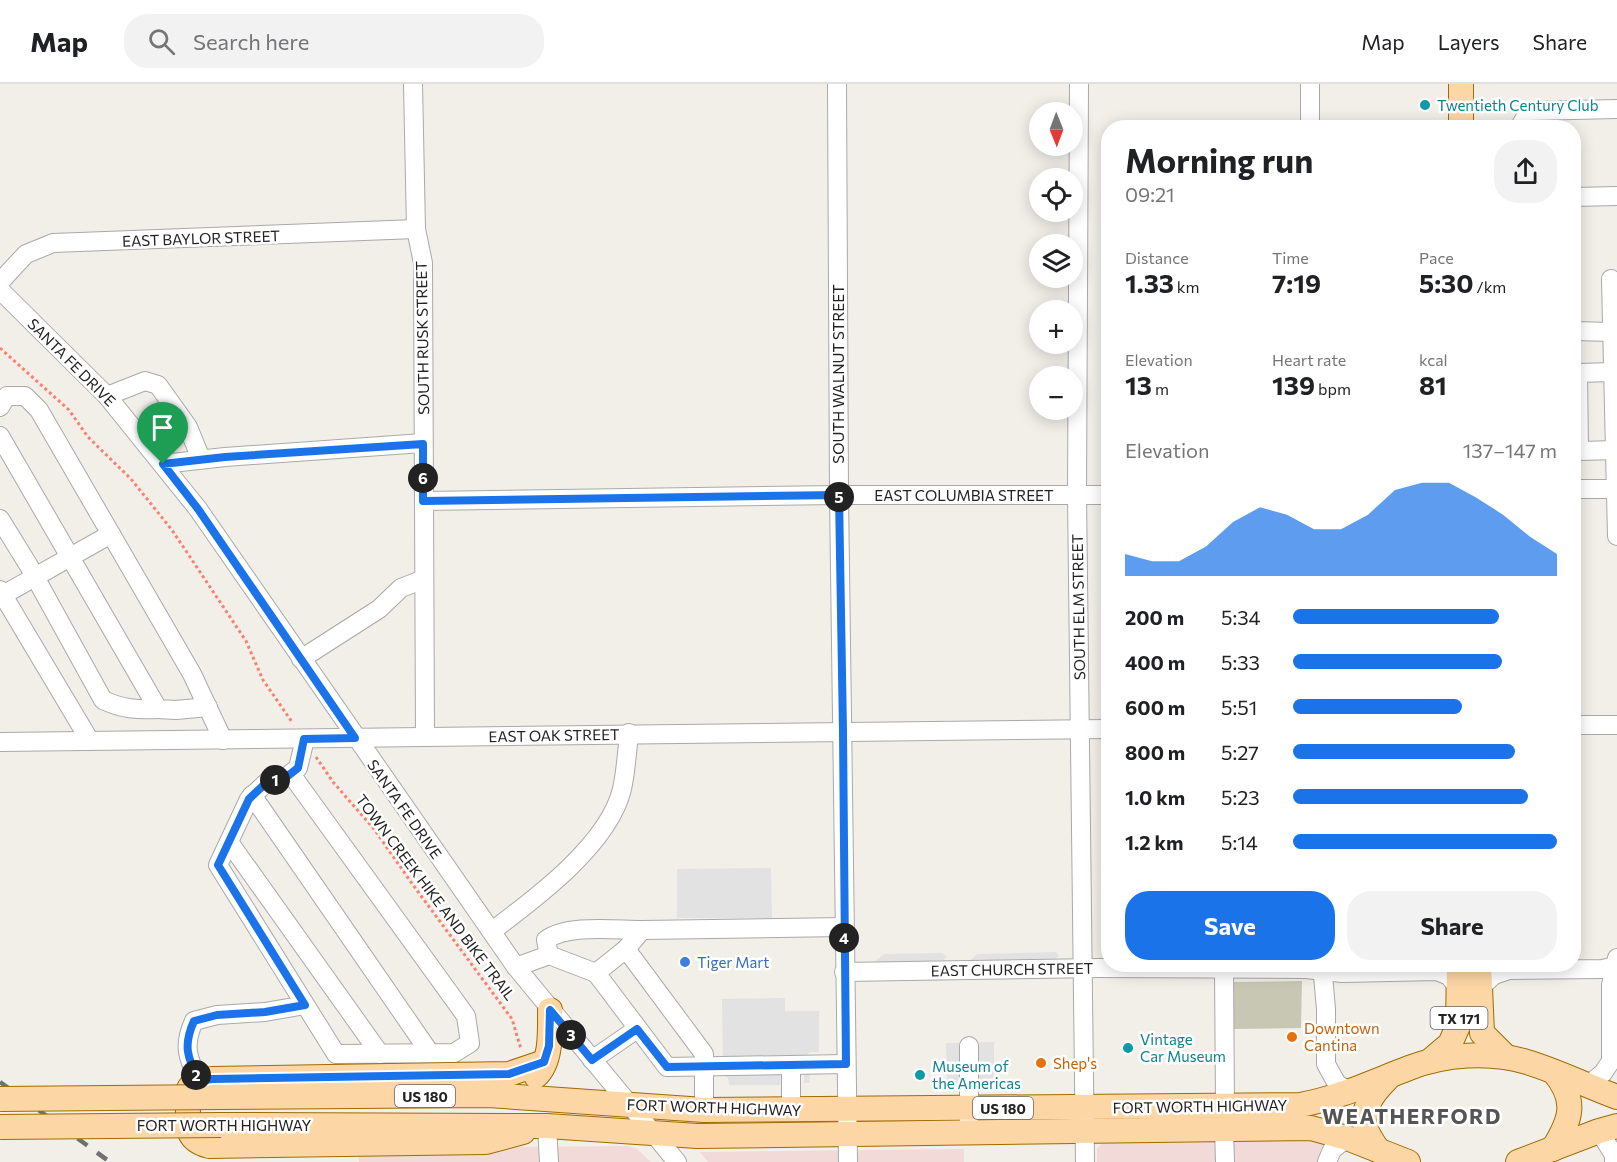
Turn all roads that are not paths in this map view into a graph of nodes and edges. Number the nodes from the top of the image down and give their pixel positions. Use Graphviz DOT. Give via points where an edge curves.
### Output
graph roads {
  1 [pos="413,84"];
  2 [pos="837,84"];
  3 [pos="1079,84"];
  4 [pos="1310,84"];
  5 [pos="1461,84"];
  6 [pos="1617,109"];
  7 [pos="1310,120"];
  8 [pos="1461,120"];
  9 [pos="1524,120"];
  10 [pos="1617,196"];
  11 [pos="1581,197"];
  12 [pos="416,229"];
  13 [pos="1611,279"];
  14 [pos="0,282"];
  15 [pos="0,290"];
  16 [pos="1581,331"];
  17 [pos="1612,332"];
  18 [pos="1613,372"];
  19 [pos="1581,373"];
  20 [pos="107,396"];
  21 [pos="0,407"];
  22 [pos="0,436"];
  23 [pos="423,444"];
  24 [pos="1617,450"];
  25 [pos="1581,452"];
  26 [pos="201,459"];
  27 [pos="163,464"];
  28 [pos="1581,489"];
  29 [pos="1617,489"];
  30 [pos="839,495"];
  31 [pos="1077,495"];
  32 [pos="1101,495"];
  33 [pos="423,501"];
  34 [pos="0,519"];
  35 [pos="111,534"];
  36 [pos="1617,536"];
  37 [pos="70,558"];
  38 [pos="35,577"];
  39 [pos="424,579"];
  40 [pos="1,593"];
  41 [pos="301,659"];
  42 [pos="208,707"];
  43 [pos="158,709"];
  44 [pos="1581,725"];
  45 [pos="1617,725"];
  46 [pos="1101,729"];
  47 [pos="1079,730"];
  48 [pos="843,731"];
  49 [pos="629,734"];
  50 [pos="425,736"];
  51 [pos="355,738"];
  52 [pos="304,739"];
  53 [pos="223,740"];
  54 [pos="90,741"];
  55 [pos="0,742"];
  56 [pos="291,774"];
  57 [pos="252,795"];
  58 [pos="228,842"];
  59 [pos="844,927"];
  60 [pos="642,930"];
  61 [pos="492,931"];
  62 [pos="626,949"];
  63 [pos="549,955"];
  64 [pos="1616,963"];
  65 [pos="516,967"];
  66 [pos="1082,968"];
  67 [pos="1101,968"];
  68 [pos="1581,969"];
  69 [pos="844,972"];
  70 [pos="1224,972"];
  71 [pos="1323,972"];
  72 [pos="1339,972"];
  73 [pos="1390,972"];
  74 [pos="1439,972"];
  75 [pos="1503,972"];
  76 [pos="596,973"];
  77 [pos="1472,981"];
  78 [pos="305,1005"];
  79 [pos="550,1010"];
  80 [pos="637,1029"];
  81 [pos="969,1046"];
  82 [pos="430,1053"];
  83 [pos="380,1054"];
  84 [pos="535,1057"];
  85 [pos="1506,1057"];
  86 [pos="592,1060"];
  87 [pos="1430,1061"];
  88 [pos="846,1064"];
  89 [pos="791,1065"];
  90 [pos="704,1066"];
  91 [pos="1554,1072"];
  92 [pos="1388,1077"];
  93 [pos="199,1081"];
  94 [pos="1587,1086"];
  95 [pos="1351,1092"];
  96 [pos="488,1095"];
  97 [pos="1617,1097"];
  98 [pos="0,1099"];
  99 [pos="629,1105"];
  100 [pos="791,1109"];
  101 [pos="704,1110"];
  102 [pos="1225,1116"];
  103 [pos="1084,1118"];
  104 [pos="969,1119"];
  105 [pos="847,1121"];
  106 [pos="547,1125"];
  107 [pos="0,1126"];
  108 [pos="1608,1128"];
  109 [pos="652,1133"];
  110 [pos="1347,1138"];
  111 [pos="1553,1149"];
  112 [pos="1378,1150"];
  113 [pos="549,1162"];
  114 [pos="677,1162"];
  115 [pos="848,1162"];
  116 [pos="1085,1162"];
  117 [pos="1225,1162"];
  118 [pos="1327,1162"];
  119 [pos="1408,1162"];
  120 [pos="1518,1162"];
  121 [pos="1614,1162"];
  1 -- 12 [label="street, SOUTH RUSK STREET"];
  2 -- 30 [label="street, SOUTH WALNUT STREET"];
  3 -- 31 [label="street, SOUTH ELM STREET"];
  4 -- 7 [label="street"];
  5 -- 8 [label="main road"];
  6 -- 9 [label="street" via="1529,111"];
  10 -- 11 [label="street"];
  12 -- 14 [label="street, EAST BAYLOR STREET" via="53,243 26,254"];
  12 -- 23 [label="street, SOUTH RUSK STREET" via="423,263"];
  13 -- 17 [label="street"];
  15 -- 20 [label="street, SANTA FE DRIVE"];
  16 -- 17 [label="street"];
  17 -- 18 [label="street"];
  18 -- 19 [label="street"];
  18 -- 24 [label="street"];
  20 -- 26 [label="street" via="146,381 158,385 188,427"];
  20 -- 27 [label="street, SANTA FE DRIVE"];
  21 -- 35 [label="street" via="7,396 25,396 39,410"];
  22 -- 37 [label="street"];
  23 -- 26 [label="street"];
  23 -- 33 [label="street, SOUTH RUSK STREET"];
  24 -- 25 [label="street"];
  24 -- 29 [label="street"];
  26 -- 27 [label="street"];
  27 -- 41 [label="street, SANTA FE DRIVE"];
  28 -- 29 [label="street"];
  29 -- 36 [label="street"];
  30 -- 31 [label="street, EAST COLUMBIA STREET"];
  30 -- 33 [label="street, EAST COLUMBIA STREET"];
  30 -- 48 [label="street, SOUTH WALNUT STREET"];
  31 -- 32 [label="street, EAST COLUMBIA STREET"];
  31 -- 47 [label="street, SOUTH ELM STREET"];
  33 -- 39 [label="street, SOUTH RUSK STREET"];
  34 -- 38 [label="street"];
  35 -- 37 [label="street"];
  35 -- 42 [label="street"];
  37 -- 38 [label="street"];
  37 -- 43 [label="street"];
  38 -- 40 [label="street"];
  38 -- 43 [label="street" via="103,700 132,710"];
  39 -- 41 [label="street" via="401,588 379,609"];
  39 -- 50 [label="street, SOUTH RUSK STREET"];
  40 -- 54 [label="street"];
  41 -- 51 [label="street, SANTA FE DRIVE"];
  42 -- 43 [label="street"];
  42 -- 53 [label="street"];
  44 -- 45 [label="street"];
  46 -- 47 [label="street, EAST OAK STREET"];
  47 -- 48 [label="street, EAST OAK STREET"];
  47 -- 66 [label="street, SOUTH ELM STREET"];
  48 -- 49 [label="street, EAST OAK STREET"];
  48 -- 59 [label="street, SOUTH WALNUT STREET"];
  49 -- 50 [label="street, EAST OAK STREET"];
  49 -- 61 [label="street" via="621,790 608,822 591,845 538,895"];
  50 -- 51 [label="street, EAST OAK STREET"];
  51 -- 52 [label="street, EAST OAK STREET"];
  51 -- 61 [label="street, SANTA FE DRIVE"];
  52 -- 53 [label="street, EAST OAK STREET"];
  52 -- 56 [label="street" via="298,768"];
  53 -- 54 [label="street, EAST OAK STREET"];
  54 -- 55 [label="street, EAST OAK STREET"];
  56 -- 57 [label="street" via="268,781"];
  56 -- 82 [label="street" via="466,1016 470,1043 454,1053"];
  57 -- 58 [label="street"];
  57 -- 82 [label="street"];
  58 -- 78 [label="street" via="218,865"];
  58 -- 83 [label="street"];
  59 -- 60 [label="street"];
  59 -- 69 [label="street, SOUTH WALNUT STREET"];
  60 -- 62 [label="street"];
  60 -- 63 [label="street" via="580,930 553,935 546,940"];
  61 -- 65 [label="street, SANTA FE DRIVE"];
  62 -- 76 [label="street"];
  62 -- 90 [label="street" via="704,1054"];
  63 -- 65 [label="street"];
  63 -- 76 [label="street"];
  64 -- 68 [label="street" via="1602,969"];
  64 -- 94 [label="street" via="1611,986 1611,1061"];
  65 -- 79 [label="street, SANTA FE DRIVE"];
  66 -- 67 [label="street, EAST CHURCH STREET"];
  66 -- 69 [label="street, EAST CHURCH STREET"];
  66 -- 103 [label="street, SOUTH ELM STREET"];
  69 -- 88 [label="street, SOUTH WALNUT STREET"];
  70 -- 102 [label="street"];
  71 -- 95 [label="street" via="1326,1064 1337,1084"];
  72 -- 73 [label="street, EAST CHURCH STREET"];
  74 -- 77 [label="street, EAST CHURCH STREET"];
  75 -- 77 [label="street"];
  76 -- 80 [label="street"];
  77 -- 85 [label="main road, TX 171" via="1482,1033"];
  77 -- 87 [label="main road, TX 171" via="1450,1044"];
  78 -- 83 [label="street" via="336,1054"];
  78 -- 93 [label="street" via="194,1021 186,1038 190,1064"];
  79 -- 84 [label="main road" via="549,1046"];
  79 -- 86 [label="street, SANTA FE DRIVE"];
  80 -- 86 [label="street"];
  80 -- 90 [label="street" via="667,1067"];
  81 -- 104 [label="street"];
  82 -- 83 [label="street"];
  84 -- 93 [label="main road" via="509,1074"];
  84 -- 96 [label="main road" via="540,1072 531,1080"];
  85 -- 87 [label="main road, US 180"];
  85 -- 91 [label="main road, US 180"];
  86 -- 99 [label="street, SANTA FE DRIVE"];
  87 -- 92 [label="main road, US 180"];
  88 -- 89 [label="street"];
  88 -- 105 [label="street, SOUTH WALNUT STREET"];
  89 -- 90 [label="street"];
  89 -- 100 [label="street"];
  90 -- 101 [label="street"];
  91 -- 94 [label="main road, US 180"];
  91 -- 111 [label="main road" via="1565,1086 1569,1116"];
  92 -- 95 [label="main road, FORT WORTH HIGHWAY / US 180"];
  92 -- 112 [label="main road" via="1372,1093 1366,1112 1366,1128"];
  93 -- 106 [label="main road" via="190,1087 188,1127 198,1143 209,1146 486,1142"];
  94 -- 97 [label="main road, US 180"];
  95 -- 102 [label="main road, FORT WORTH HIGHWAY / US 180" via="1300,1105"];
  96 -- 98 [label="main road, FORT WORTH HIGHWAY / US 180, bridge"];
  96 -- 99 [label="main road, FORT WORTH HIGHWAY / US 180"];
  99 -- 101 [label="main road, FORT WORTH HIGHWAY / US 180"];
  99 -- 109 [label="street, SANTA FE DRIVE"];
  100 -- 101 [label="main road, FORT WORTH HIGHWAY / US 180"];
  100 -- 105 [label="main road, FORT WORTH HIGHWAY / US 180"];
  102 -- 103 [label="main road, FORT WORTH HIGHWAY / US 180"];
  102 -- 110 [label="main road, FORT WORTH HIGHWAY / US 180" via="1311,1128"];
  102 -- 117 [label="street"];
  103 -- 104 [label="main road, FORT WORTH HIGHWAY / US 180"];
  103 -- 116 [label="street, SOUTH ELM STREET"];
  104 -- 105 [label="main road, FORT WORTH HIGHWAY / US 180"];
  105 -- 109 [label="main road, FORT WORTH HIGHWAY / US 180" via="697,1136"];
  105 -- 115 [label="street, SOUTH WALNUT STREET"];
  106 -- 107 [label="main road, FORT WORTH HIGHWAY / US 180, bridge"];
  106 -- 109 [label="main road, FORT WORTH HIGHWAY / US 180"];
  106 -- 113 [label="street"];
  108 -- 111 [label="main road"];
  108 -- 121 [label="street"];
  109 -- 114 [label="street, SANTA FE DRIVE"];
  110 -- 112 [label="main road, US 180"];
  110 -- 118 [label="street" via="1332,1150"];
  111 -- 120 [label="main road"];
  112 -- 119 [label="main road, US 180"];
}
